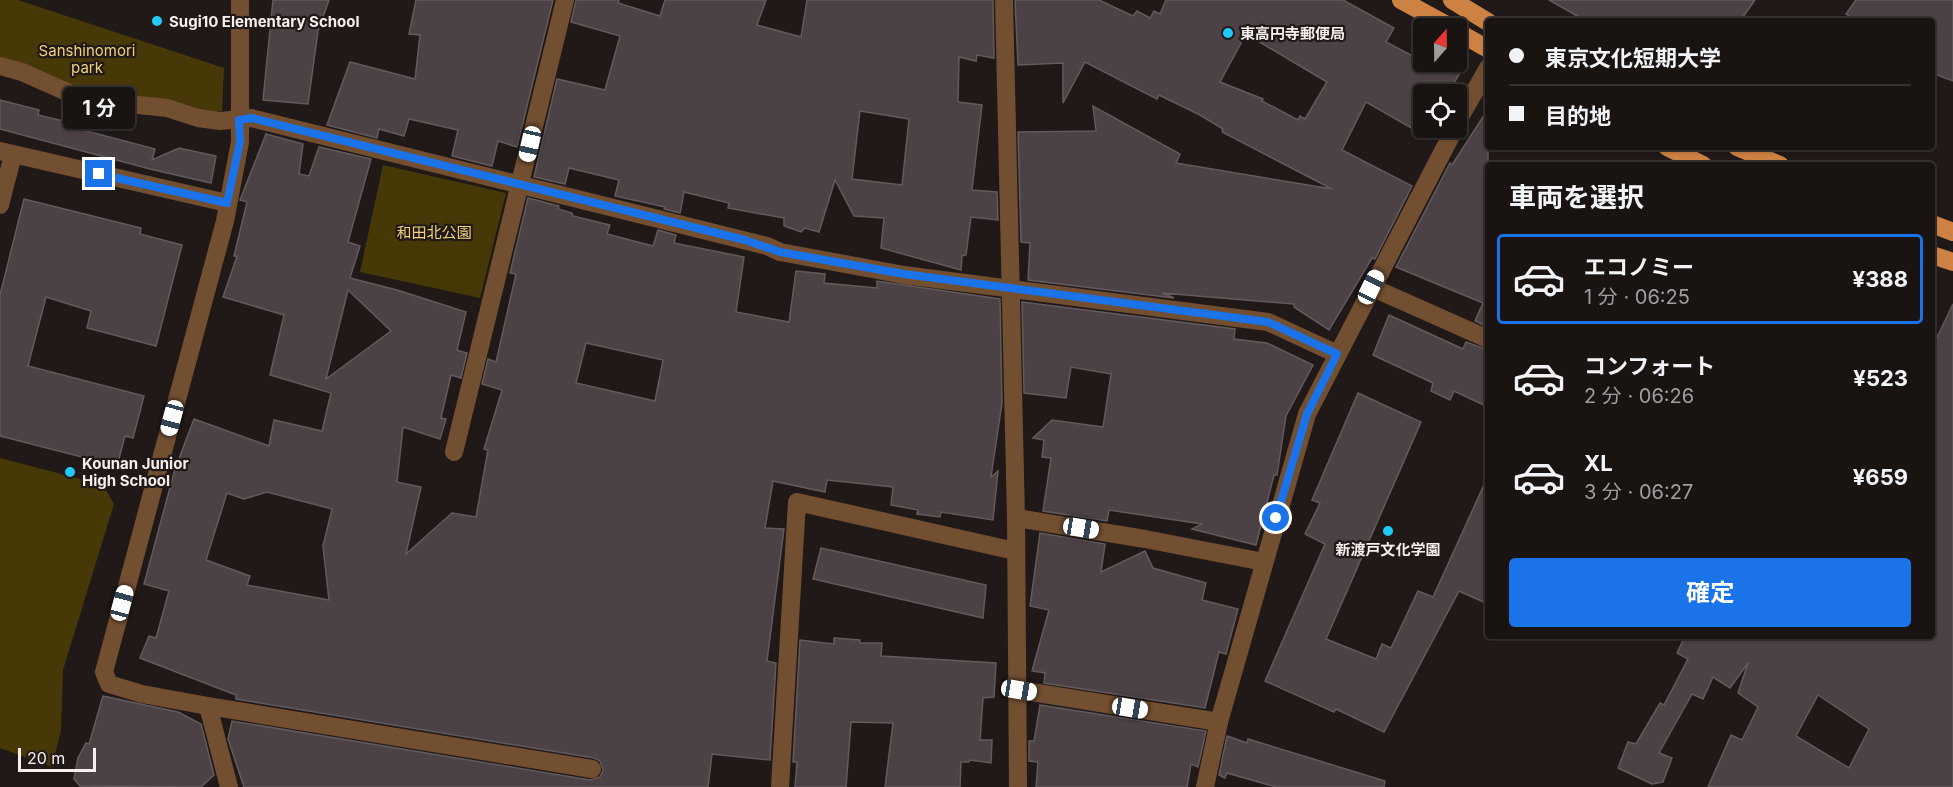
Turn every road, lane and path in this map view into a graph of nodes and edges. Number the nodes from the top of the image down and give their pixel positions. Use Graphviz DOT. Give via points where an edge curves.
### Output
graph roads {
  1 [pos="240,0"];
  2 [pos="565,0"];
  3 [pos="1004,0"];
  4 [pos="1401,0"];
  5 [pos="1452,0"];
  6 [pos="1434,18"];
  7 [pos="1485,20"];
  8 [pos="1467,37"];
  9 [pos="1485,47"];
  10 [pos="0,66"];
  11 [pos="1485,73"];
  12 [pos="1467,106"];
  13 [pos="239,120"];
  14 [pos="1450,138"];
  15 [pos="1671,150"];
  16 [pos="1744,150"];
  17 [pos="7,153"];
  18 [pos="1691,162"];
  19 [pos="1773,162"];
  20 [pos="520,184"];
  21 [pos="227,203"];
  22 [pos="0,205"];
  23 [pos="1935,225"];
  24 [pos="1953,232"];
  25 [pos="1935,256"];
  26 [pos="1953,262"];
  27 [pos="1371,287"];
  28 [pos="1010,289"];
  29 [pos="1485,338"];
  30 [pos="1337,354"];
  31 [pos="454,452"];
  32 [pos="1016,518"];
  33 [pos="1015,551"];
  34 [pos="1264,562"];
  35 [pos="1019,690"];
  36 [pos="208,706"];
  37 [pos="1219,722"];
  38 [pos="592,770"];
  39 [pos="223,783"];
  40 [pos="780,787"];
  41 [pos="1018,787"];
  42 [pos="1205,787"];
  1 -- 13 [label="street"];
  2 -- 20 [label="street"];
  3 -- 28 [label="street"];
  4 -- 6 [label="main road"];
  5 -- 7 [label="main road"];
  8 -- 9 [label="main road"];
  10 -- 13 [label="street" via="83,99 167,108 209,120"];
  11 -- 12 [label="street"];
  13 -- 20 [label="street" via="251,118"];
  13 -- 21 [label="street" via="240,142"];
  14 -- 27 [label="street"];
  15 -- 18 [label="main road"];
  16 -- 19 [label="main road"];
  17 -- 21 [label="street"];
  17 -- 22 [label="street"];
  20 -- 28 [label="street" via="780,252"];
  20 -- 31 [label="street"];
  21 -- 36 [label="street" via="104,672 109,684"];
  23 -- 24 [label="main road"];
  25 -- 26 [label="main road"];
  27 -- 29 [label="street"];
  27 -- 30 [label="street"];
  28 -- 30 [label="street" via="1268,322"];
  28 -- 32 [label="street"];
  30 -- 34 [label="street" via="1307,414"];
  32 -- 33 [label="street"];
  32 -- 34 [label="street"];
  33 -- 35 [label="street"];
  33 -- 40 [label="street" via="797,502"];
  34 -- 37 [label="street"];
  35 -- 37 [label="street"];
  35 -- 41 [label="street"];
  36 -- 38 [label="street"];
  36 -- 39 [label="street"];
  37 -- 42 [label="street"];
}
